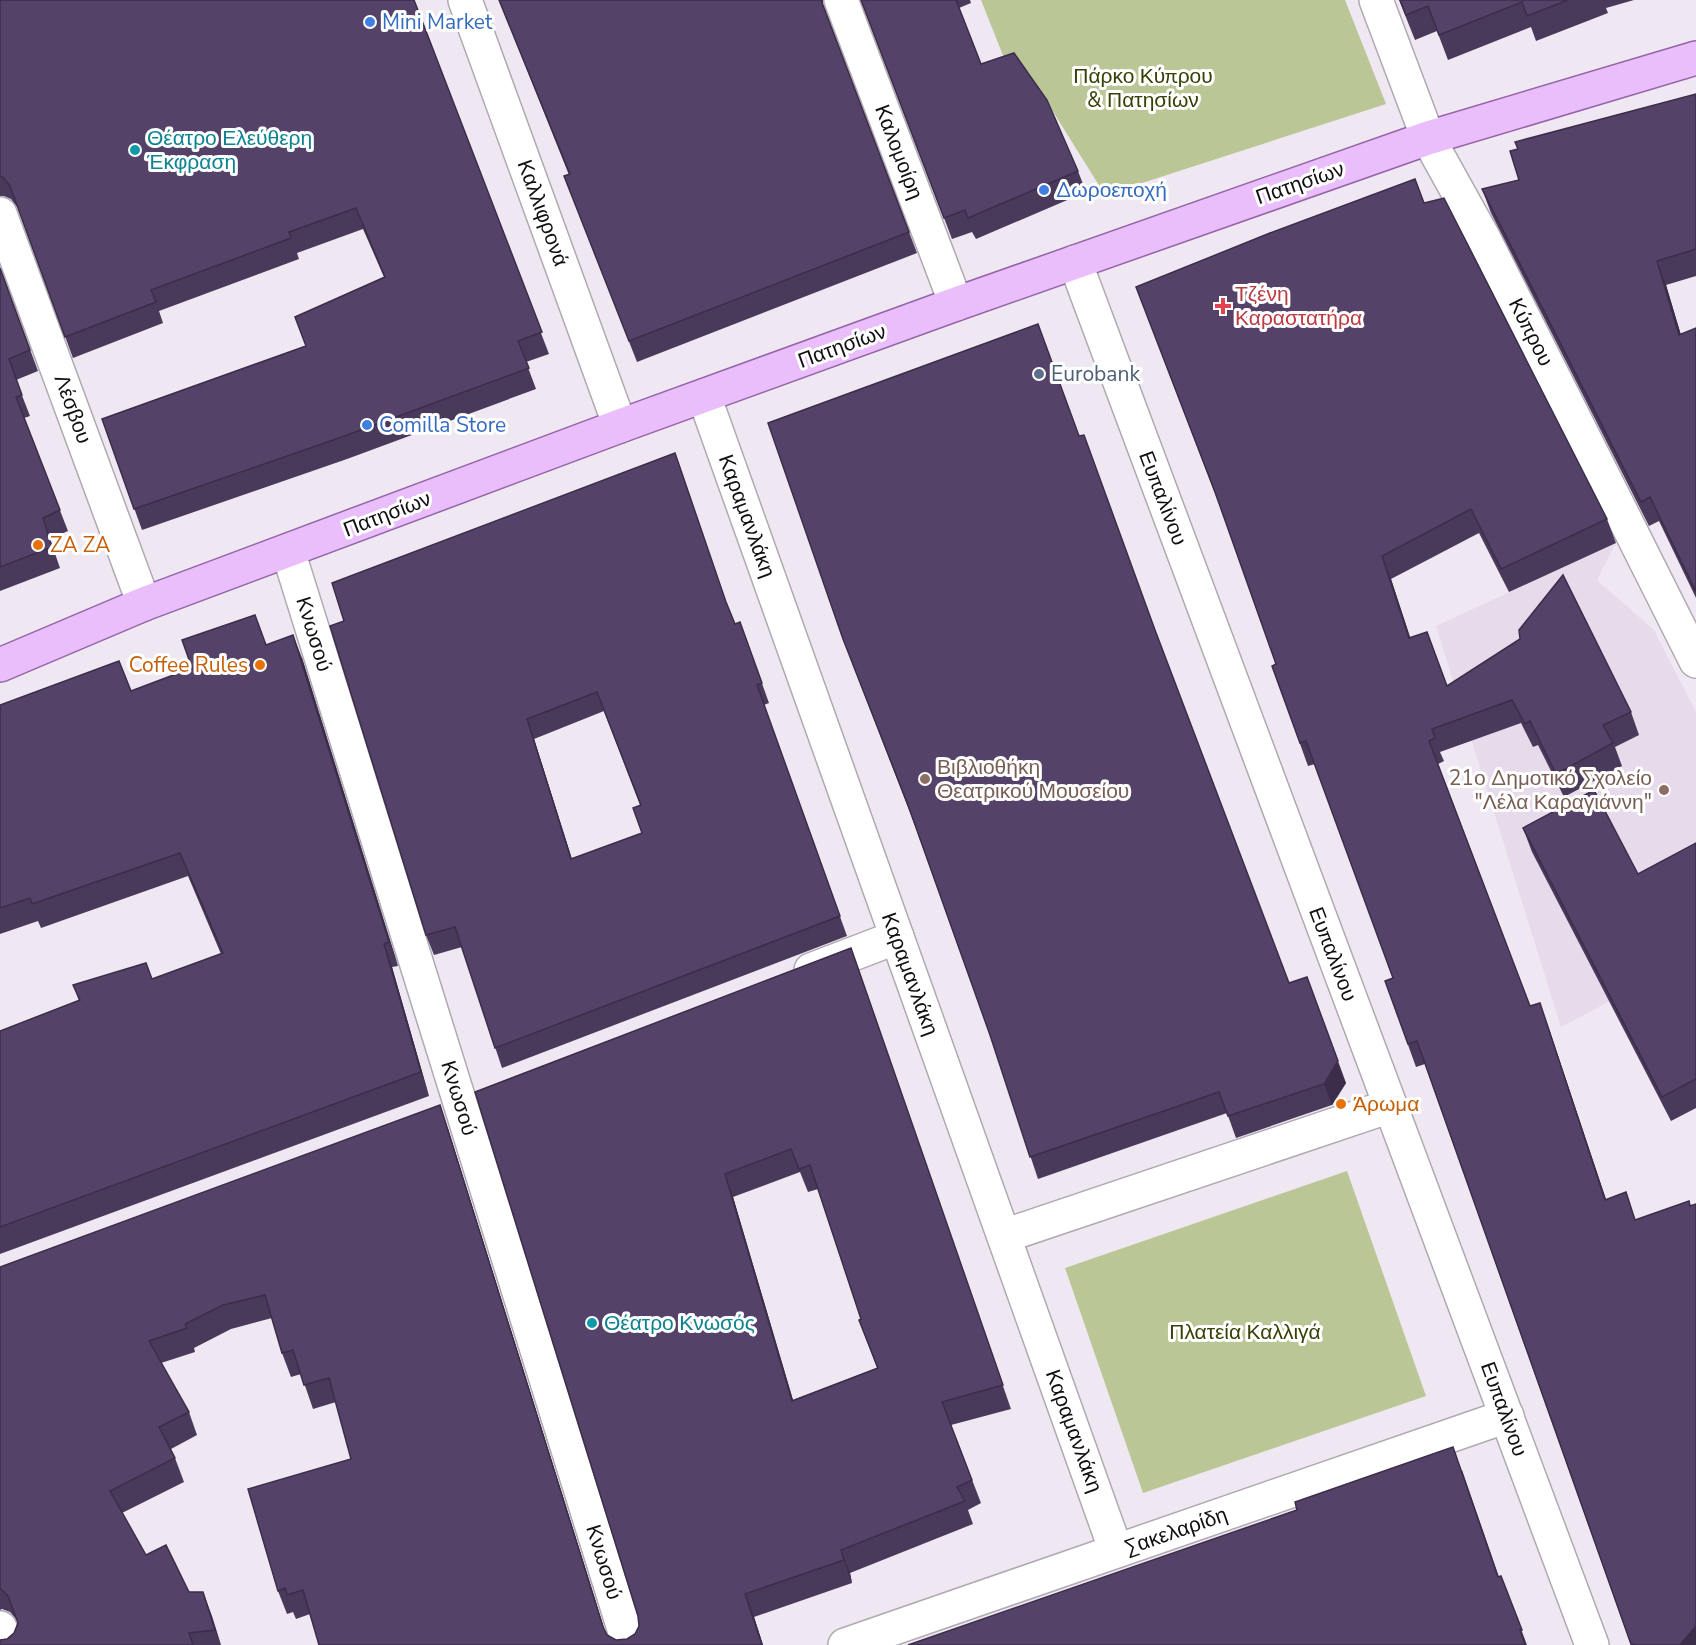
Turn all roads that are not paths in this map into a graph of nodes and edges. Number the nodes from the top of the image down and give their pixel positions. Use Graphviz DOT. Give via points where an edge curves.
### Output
graph roads {
  1 [pos="465,0"];
  2 [pos="841,0"];
  3 [pos="1376,0"];
  4 [pos="1696,58"];
  5 [pos="1428,138"];
  6 [pos="0,214"];
  7 [pos="1075,262"];
  8 [pos="956,304"];
  9 [pos="704,396"];
  10 [pos="620,426"];
  11 [pos="288,551"];
  12 [pos="144,604"];
  13 [pos="1696,661"];
  14 [pos="0,665"];
  15 [pos="897,937"];
  16 [pos="785,980"];
  17 [pos="472,1100"];
  18 [pos="1390,1106"];
  19 [pos="427,1117"];
  20 [pos="1004,1236"];
  21 [pos="1507,1416"];
  22 [pos="1116,1551"];
  23 [pos="0,1628"];
  24 [pos="8,1645"];
  25 [pos="629,1645"];
  26 [pos="845,1645"];
  27 [pos="1592,1645"];
  1 -- 10 [label="street, Καλλιφρονά"];
  2 -- 8 [label="street, Καλομοίρη"];
  3 -- 5 [label="street, Κύπρου"];
  4 -- 5 [label="main road, Πατησίων"];
  5 -- 7 [label="main road, Πατησίων"];
  5 -- 13 [label="street, Κύπρου" via="1483,237"];
  6 -- 12 [label="street, Λέσβου"];
  7 -- 8 [label="main road, Πατησίων"];
  7 -- 18 [label="street, Ευπαλίνου"];
  8 -- 9 [label="main road, Πατησίων"];
  9 -- 10 [label="main road, Πατησίων"];
  9 -- 15 [label="street, Καραμανλάκη"];
  10 -- 11 [label="main road, Πατησίων"];
  11 -- 12 [label="main road, Πατησίων"];
  11 -- 17 [label="street, Κνωσού"];
  12 -- 14 [label="main road, Πατησίων"];
  15 -- 16 [label="street"];
  15 -- 20 [label="street, Καραμανλάκη"];
  17 -- 19 [label="street"];
  17 -- 25 [label="street, Κνωσού"];
  18 -- 20 [label="street"];
  18 -- 21 [label="street, Ευπαλίνου"];
  20 -- 22 [label="street, Καραμανλάκη"];
  21 -- 22 [label="street, Σακελαρίδη"];
  21 -- 27 [label="street, Ευπαλίνου"];
  22 -- 26 [label="street, Σακελαρίδη"];
  23 -- 24 [label="street"];
}
